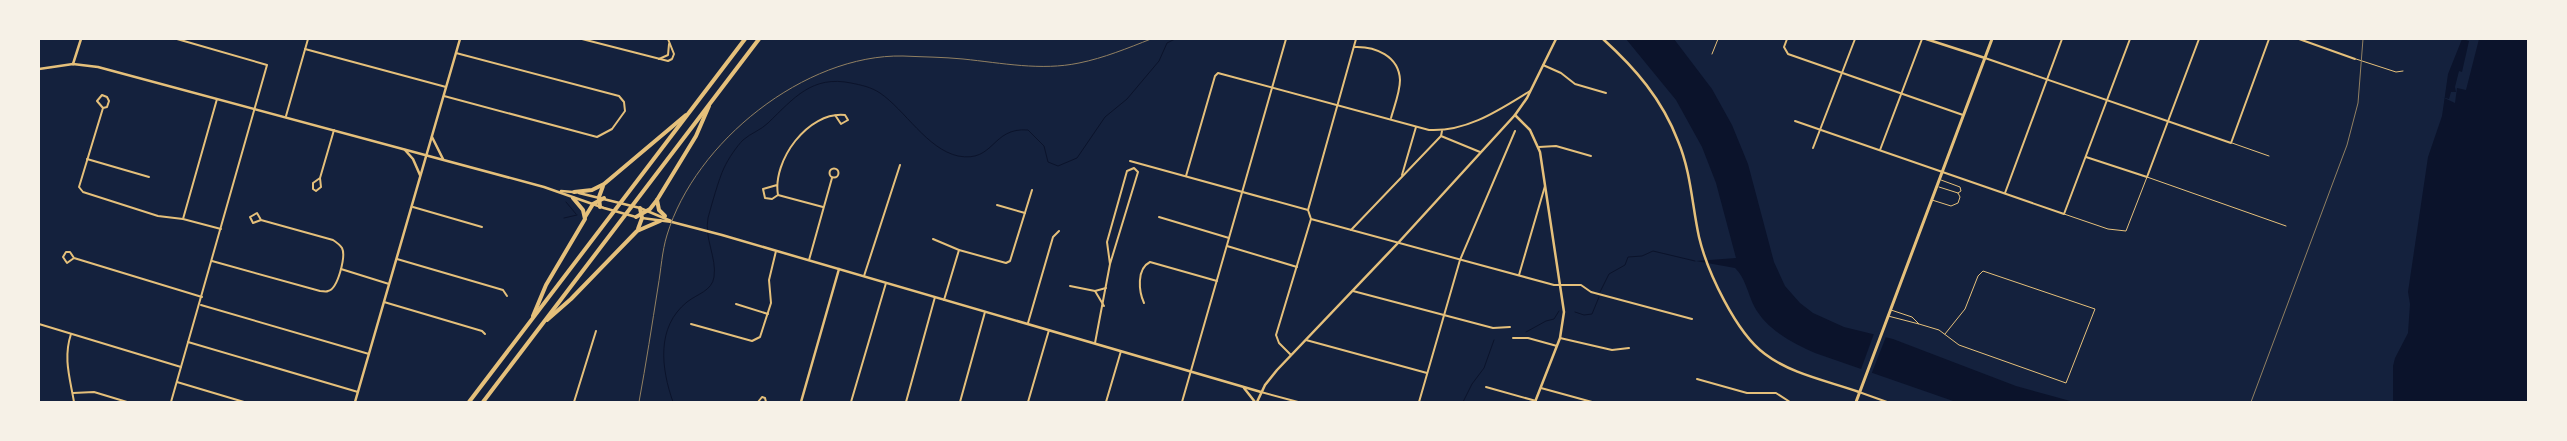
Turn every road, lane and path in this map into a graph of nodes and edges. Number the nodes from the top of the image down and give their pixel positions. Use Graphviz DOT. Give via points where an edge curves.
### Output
graph roads {
  1 [pos="82,39"];
  2 [pos="177,39"];
  3 [pos="308,39"];
  4 [pos="460,39"];
  5 [pos="583,39"];
  6 [pos="745,39"];
  7 [pos="759,39"];
  8 [pos="1286,39"];
  9 [pos="1356,39"];
  10 [pos="1556,39"];
  11 [pos="1603,39"];
  12 [pos="1718,39"];
  13 [pos="1787,39"];
  14 [pos="1855,39"];
  15 [pos="1922,39"];
  16 [pos="1926,39"];
  17 [pos="1992,39"];
  18 [pos="2062,39"];
  19 [pos="2130,39"];
  20 [pos="2199,39"];
  21 [pos="2269,39"];
  22 [pos="2299,39"];
  23 [pos="668,40"];
  24 [pos="1354,47"];
  25 [pos="305,49"];
  26 [pos="456,53"];
  27 [pos="1712,54"];
  28 [pos="1985,58"];
  29 [pos="657,59"];
  30 [pos="2356,59"];
  31 [pos="73,64"];
  32 [pos="1543,65"];
  33 [pos="39,69"];
  34 [pos="2403,71"];
  35 [pos="1842,73"];
  36 [pos="2047,79"];
  37 [pos="1273,86"];
  38 [pos="446,87"];
  39 [pos="1532,90"];
  40 [pos="1606,93"];
  41 [pos="1902,93"];
  42 [pos="444,96"];
  43 [pos="217,99"];
  44 [pos="712,100"];
  45 [pos="2107,100"];
  46 [pos="1338,105"];
  47 [pos="103,108"];
  48 [pos="255,108"];
  49 [pos="691,110"];
  50 [pos="835,115"];
  51 [pos="1515,115"];
  52 [pos="1963,115"];
  53 [pos="286,116"];
  54 [pos="1391,120"];
  55 [pos="1795,121"];
  56 [pos="2168,121"];
  57 [pos="1416,127"];
  58 [pos="334,130"];
  59 [pos="1820,130"];
  60 [pos="1442,131"];
  61 [pos="1515,131"];
  62 [pos="1441,136"];
  63 [pos="432,137"];
  64 [pos="2231,143"];
  65 [pos="1539,147"];
  66 [pos="1813,148"];
  67 [pos="404,149"];
  68 [pos="1880,150"];
  69 [pos="1480,152"];
  70 [pos="427,155"];
  71 [pos="1591,156"];
  72 [pos="2269,156"];
  73 [pos="2086,157"];
  74 [pos="87,159"];
  75 [pos="444,160"];
  76 [pos="1130,161"];
  77 [pos="900,165"];
  78 [pos="1942,172"];
  79 [pos="420,176"];
  80 [pos="1186,176"];
  81 [pos="1401,176"];
  82 [pos="149,177"];
  83 [pos="2146,177"];
  84 [pos="320,178"];
  85 [pos="832,178"];
  86 [pos="1939,180"];
  87 [pos="604,184"];
  88 [pos="1546,184"];
  89 [pos="776,186"];
  90 [pos="1937,186"];
  91 [pos="1032,190"];
  92 [pos="559,191"];
  93 [pos="574,192"];
  94 [pos="1242,192"];
  95 [pos="1957,193"];
  96 [pos="2005,193"];
  97 [pos="778,195"];
  98 [pos="573,198"];
  99 [pos="604,198"];
  100 [pos="598,199"];
  101 [pos="1932,199"];
  102 [pos="657,200"];
  103 [pos="593,204"];
  104 [pos="997,205"];
  105 [pos="412,206"];
  106 [pos="600,207"];
  107 [pos="640,208"];
  108 [pos="823,208"];
  109 [pos="648,210"];
  110 [pos="1308,210"];
  111 [pos="1025,213"];
  112 [pos="2064,214"];
  113 [pos="642,216"];
  114 [pos="665,216"];
  115 [pos="636,217"];
  116 [pos="1159,217"];
  117 [pos="183,219"];
  118 [pos="584,219"];
  119 [pos="1311,219"];
  120 [pos="261,220"];
  121 [pos="660,222"];
  122 [pos="672,222"];
  123 [pos="2286,226"];
  124 [pos="482,227"];
  125 [pos="221,229"];
  126 [pos="1351,230"];
  127 [pos="637,231"];
  128 [pos="1059,231"];
  129 [pos="1229,238"];
  130 [pos="933,239"];
  131 [pos="1398,243"];
  132 [pos="1227,246"];
  133 [pos="958,250"];
  134 [pos="776,251"];
  135 [pos="74,258"];
  136 [pos="397,259"];
  137 [pos="1460,260"];
  138 [pos="212,261"];
  139 [pos="809,261"];
  140 [pos="1110,264"];
  141 [pos="1297,267"];
  142 [pos="341,269"];
  143 [pos="839,269"];
  144 [pos="864,276"];
  145 [pos="1518,276"];
  146 [pos="1217,281"];
  147 [pos="886,283"];
  148 [pos="390,284"];
  149 [pos="1070,286"];
  150 [pos="1561,286"];
  151 [pos="1106,288"];
  152 [pos="1352,291"];
  153 [pos="1095,292"];
  154 [pos="507,296"];
  155 [pos="202,297"];
  156 [pos="935,297"];
  157 [pos="944,300"];
  158 [pos="384,302"];
  159 [pos="1144,303"];
  160 [pos="736,304"];
  161 [pos="200,305"];
  162 [pos="1104,306"];
  163 [pos="1890,309"];
  164 [pos="985,312"];
  165 [pos="768,314"];
  166 [pos="1444,316"];
  167 [pos="1887,316"];
  168 [pos="1692,319"];
  169 [pos="531,322"];
  170 [pos="39,324"];
  171 [pos="542,324"];
  172 [pos="691,324"];
  173 [pos="1028,324"];
  174 [pos="1919,324"];
  175 [pos="1510,327"];
  176 [pos="1049,330"];
  177 [pos="596,331"];
  178 [pos="71,334"];
  179 [pos="485,334"];
  180 [pos="1945,334"];
  181 [pos="1513,338"];
  182 [pos="1560,338"];
  183 [pos="1306,340"];
  184 [pos="188,342"];
  185 [pos="1095,343"];
  186 [pos="1558,346"];
  187 [pos="1629,348"];
  188 [pos="1121,351"];
  189 [pos="369,354"];
  190 [pos="1291,355"];
  191 [pos="180,367"];
  192 [pos="1190,372"];
  193 [pos="1427,373"];
  194 [pos="1697,379"];
  195 [pos="176,382"];
  196 [pos="1244,387"];
  197 [pos="1486,387"];
  198 [pos="1541,388"];
  199 [pos="358,392"];
  200 [pos="1261,392"];
  201 [pos="1859,392"];
  202 [pos="72,393"];
  203 [pos="74,402"];
  204 [pos="127,402"];
  205 [pos="171,402"];
  206 [pos="244,402"];
  207 [pos="355,402"];
  208 [pos="469,402"];
  209 [pos="482,402"];
  210 [pos="574,402"];
  211 [pos="758,402"];
  212 [pos="766,402"];
  213 [pos="801,402"];
  214 [pos="851,402"];
  215 [pos="906,402"];
  216 [pos="960,402"];
  217 [pos="1028,402"];
  218 [pos="1106,402"];
  219 [pos="1182,402"];
  220 [pos="1256,402"];
  221 [pos="1298,402"];
  222 [pos="1419,402"];
  223 [pos="1536,402"];
  224 [pos="1592,402"];
  225 [pos="1790,402"];
  226 [pos="1856,402"];
  227 [pos="1887,402"];
  1 -- 31 [label="main road"];
  2 -- 48 [label="street" via="266,65"];
  3 -- 25 [label="street"];
  4 -- 26 [label="main road"];
  5 -- 29 [label="street"];
  6 -- 49 [label="highway"];
  7 -- 44 [label="highway"];
  8 -- 37 [label="street"];
  9 -- 24 [label="street"];
  10 -- 32 [label="main road"];
  11 -- 201 [label="main road" via="1645,82 1670,122 1688,172 1703,249 1740,329 1764,353 1786,366"];
  12 -- 27 [label="lane"];
  13 -- 35 [label="street" via="1784,47 1788,54"];
  14 -- 35 [label="street"];
  15 -- 41 [label="street"];
  16 -- 28 [label="main road"];
  17 -- 28 [label="main road"];
  18 -- 36 [label="street"];
  19 -- 45 [label="street"];
  20 -- 56 [label="street"];
  21 -- 64 [label="street"];
  22 -- 30 [label="street"];
  23 -- 29 [label="street" via="668,55"];
  23 -- 29 [label="street" via="674,54 672,59"];
  24 -- 46 [label="street"];
  24 -- 54 [label="street" via="1380,51 1396,66 1400,81"];
  25 -- 38 [label="street"];
  25 -- 53 [label="street"];
  26 -- 38 [label="main road"];
  26 -- 42 [label="street" via="619,96 625,111 612,129 597,137"];
  28 -- 36 [label="street"];
  28 -- 52 [label="main road"];
  30 -- 34 [label="lane" via="2396,72"];
  31 -- 33 [label="main road"];
  31 -- 43 [label="main road" via="98,67"];
  32 -- 39 [label="main road"];
  32 -- 40 [label="street" via="1575,84"];
  35 -- 41 [label="street"];
  35 -- 59 [label="street"];
  36 -- 45 [label="street"];
  36 -- 96 [label="street"];
  37 -- 46 [label="street"];
  37 -- 80 [label="street" via="1216,74"];
  37 -- 94 [label="street"];
  38 -- 42 [label="main road"];
  39 -- 51 [label="main road"];
  39 -- 60 [label="street" via="1500,111"];
  41 -- 52 [label="street"];
  41 -- 68 [label="street"];
  42 -- 63 [label="main road"];
  43 -- 48 [label="main road"];
  43 -- 117 [label="street"];
  44 -- 102 [label="highway" via="696,136"];
  44 -- 171 [label="highway"];
  45 -- 56 [label="street"];
  45 -- 73 [label="street"];
  46 -- 54 [label="street"];
  46 -- 110 [label="street"];
  47 -- 47 [label="street" via="110,101 102,96 97,102"];
  47 -- 74 [label="street"];
  48 -- 53 [label="main road"];
  48 -- 125 [label="street"];
  49 -- 87 [label="highway"];
  49 -- 169 [label="highway"];
  50 -- 50 [label="street" via="841,124 848,120 845,115"];
  50 -- 89 [label="street" via="818,122 795,142 785,156"];
  51 -- 65 [label="main road" via="1530,130"];
  51 -- 69 [label="main road"];
  52 -- 78 [label="main road"];
  53 -- 58 [label="main road"];
  54 -- 57 [label="street"];
  55 -- 59 [label="street"];
  56 -- 64 [label="street"];
  56 -- 83 [label="street"];
  57 -- 60 [label="street"];
  57 -- 81 [label="street"];
  58 -- 67 [label="main road"];
  58 -- 84 [label="street"];
  59 -- 66 [label="street"];
  59 -- 68 [label="street"];
  60 -- 62 [label="street"];
  61 -- 137 [label="street"];
  62 -- 69 [label="street"];
  62 -- 81 [label="street"];
  63 -- 70 [label="main road"];
  63 -- 75 [label="main road"];
  64 -- 72 [label="lane"];
  65 -- 71 [label="street" via="1556,146"];
  65 -- 88 [label="main road"];
  67 -- 70 [label="main road"];
  67 -- 79 [label="main road" via="413,159"];
  68 -- 78 [label="street"];
  69 -- 131 [label="main road"];
  70 -- 75 [label="main road"];
  70 -- 79 [label="main road"];
  73 -- 83 [label="street"];
  73 -- 112 [label="street"];
  74 -- 82 [label="street"];
  74 -- 117 [label="street" via="79,187 83,192 158,216"];
  75 -- 92 [label="main road"];
  76 -- 80 [label="street"];
  77 -- 144 [label="street"];
  78 -- 86 [label="main road"];
  78 -- 96 [label="street"];
  79 -- 105 [label="main road"];
  80 -- 94 [label="street"];
  81 -- 126 [label="street"];
  83 -- 112 [label="lane" via="2126,231 2108,229"];
  83 -- 123 [label="lane"];
  84 -- 84 [label="street" via="313,183 316,191 321,187"];
  85 -- 108 [label="street"];
  86 -- 90 [label="main road"];
  86 -- 95 [label="lane" via="1960,187 1961,191"];
  87 -- 93 [label="highway" via="592,190"];
  87 -- 100 [label="highway"];
  88 -- 145 [label="street"];
  88 -- 150 [label="main road"];
  89 -- 97 [label="street"];
  89 -- 97 [label="street" via="766,187 762,192 767,199"];
  90 -- 95 [label="lane"];
  90 -- 101 [label="main road"];
  91 -- 111 [label="street"];
  92 -- 93 [label="main road"];
  92 -- 98 [label="main road"];
  93 -- 100 [label="main road"];
  94 -- 110 [label="street"];
  94 -- 129 [label="street"];
  95 -- 101 [label="lane" via="1960,200 1953,206"];
  96 -- 112 [label="street"];
  97 -- 108 [label="street"];
  98 -- 103 [label="main road"];
  98 -- 118 [label="highway" via="582,208"];
  99 -- 100 [label="highway"];
  99 -- 107 [label="main road"];
  100 -- 103 [label="highway"];
  100 -- 106 [label="highway"];
  101 -- 163 [label="main road"];
  102 -- 109 [label="highway"];
  102 -- 114 [label="highway" via="659,210"];
  103 -- 106 [label="main road"];
  103 -- 118 [label="highway"];
  104 -- 111 [label="street"];
  105 -- 124 [label="street"];
  105 -- 136 [label="main road"];
  106 -- 115 [label="main road"];
  107 -- 109 [label="main road"];
  107 -- 113 [label="highway"];
  108 -- 139 [label="street"];
  109 -- 113 [label="highway"];
  109 -- 114 [label="main road"];
  110 -- 119 [label="street"];
  111 -- 133 [label="street" via="1010,262"];
  113 -- 115 [label="highway"];
  113 -- 121 [label="main road"];
  113 -- 127 [label="highway"];
  114 -- 122 [label="main road"];
  116 -- 129 [label="street"];
  117 -- 125 [label="street"];
  118 -- 169 [label="highway" via="546,285"];
  119 -- 126 [label="street"];
  119 -- 141 [label="street"];
  120 -- 120 [label="street" via="257,213 250,218 253,223"];
  120 -- 142 [label="street" via="333,240 341,246"];
  121 -- 122 [label="main road"];
  121 -- 127 [label="highway"];
  122 -- 134 [label="main road"];
  125 -- 138 [label="street"];
  126 -- 131 [label="street"];
  127 -- 171 [label="highway" via="571,300"];
  128 -- 173 [label="street" via="1053,237"];
  129 -- 132 [label="street"];
  130 -- 133 [label="street"];
  131 -- 137 [label="street"];
  131 -- 152 [label="main road"];
  132 -- 141 [label="street"];
  132 -- 146 [label="street"];
  133 -- 157 [label="street"];
  134 -- 139 [label="main road"];
  134 -- 165 [label="street" via="769,280 772,299"];
  135 -- 135 [label="street" via="70,252 63,257 67,263"];
  135 -- 155 [label="street"];
  136 -- 148 [label="main road"];
  136 -- 154 [label="street" via="503,290"];
  137 -- 145 [label="street"];
  137 -- 166 [label="street"];
  138 -- 142 [label="street" via="320,292 332,289"];
  138 -- 155 [label="street"];
  139 -- 143 [label="main road"];
  140 -- 140 [label="street" via="1138,172 1134,168 1127,171 1107,242"];
  140 -- 151 [label="street"];
  141 -- 190 [label="street" via="1276,335 1278,343"];
  142 -- 148 [label="street"];
  143 -- 144 [label="main road"];
  143 -- 213 [label="main road"];
  144 -- 147 [label="main road"];
  145 -- 150 [label="street"];
  146 -- 159 [label="street" via="1148,263 1139,286"];
  146 -- 192 [label="street"];
  147 -- 156 [label="main road"];
  147 -- 214 [label="street"];
  148 -- 158 [label="main road"];
  149 -- 153 [label="street"];
  150 -- 168 [label="street" via="1581,285 1591,292"];
  150 -- 182 [label="main road" via="1564,318"];
  151 -- 153 [label="street"];
  151 -- 162 [label="street"];
  152 -- 166 [label="street"];
  152 -- 183 [label="main road"];
  153 -- 162 [label="street"];
  155 -- 161 [label="street"];
  156 -- 157 [label="main road"];
  156 -- 215 [label="street"];
  157 -- 164 [label="main road"];
  158 -- 179 [label="street"];
  158 -- 189 [label="main road"];
  160 -- 165 [label="street"];
  161 -- 184 [label="street"];
  161 -- 189 [label="street"];
  162 -- 185 [label="street"];
  163 -- 167 [label="main road"];
  163 -- 174 [label="lane" via="1912,317"];
  164 -- 173 [label="main road"];
  164 -- 216 [label="street"];
  165 -- 172 [label="street" via="760,337 752,340"];
  166 -- 175 [label="street" via="1493,328"];
  166 -- 193 [label="street"];
  167 -- 174 [label="lane"];
  167 -- 201 [label="main road"];
  169 -- 208 [label="highway"];
  170 -- 178 [label="street"];
  171 -- 209 [label="highway"];
  173 -- 176 [label="main road"];
  174 -- 180 [label="lane"];
  176 -- 185 [label="main road"];
  176 -- 217 [label="street"];
  177 -- 210 [label="street"];
  178 -- 191 [label="street"];
  178 -- 202 [label="street" via="66,348 66,365"];
  180 -- 180 [label="lane" via="1959,345 2066,383 2095,309 1983,272 1978,276 1965,309"];
  181 -- 186 [label="street" via="1528,338"];
  182 -- 186 [label="main road"];
  182 -- 187 [label="street" via="1612,350"];
  183 -- 190 [label="main road"];
  183 -- 193 [label="street"];
  184 -- 191 [label="street"];
  184 -- 199 [label="street"];
  185 -- 188 [label="main road"];
  186 -- 198 [label="main road"];
  188 -- 192 [label="main road"];
  188 -- 218 [label="street"];
  189 -- 199 [label="main road"];
  190 -- 200 [label="main road"];
  191 -- 195 [label="street"];
  192 -- 196 [label="main road"];
  192 -- 219 [label="street"];
  193 -- 222 [label="street"];
  194 -- 225 [label="street" via="1747,393 1776,393"];
  195 -- 205 [label="street"];
  195 -- 206 [label="street"];
  196 -- 200 [label="main road"];
  196 -- 220 [label="main road"];
  197 -- 223 [label="street"];
  198 -- 223 [label="main road"];
  198 -- 224 [label="street"];
  199 -- 207 [label="main road"];
  200 -- 220 [label="main road"];
  200 -- 221 [label="street"];
  201 -- 226 [label="main road"];
  201 -- 227 [label="street"];
  202 -- 203 [label="street"];
  202 -- 204 [label="street" via="94,392"];
  211 -- 212 [label="street" via="762,397"];
}
